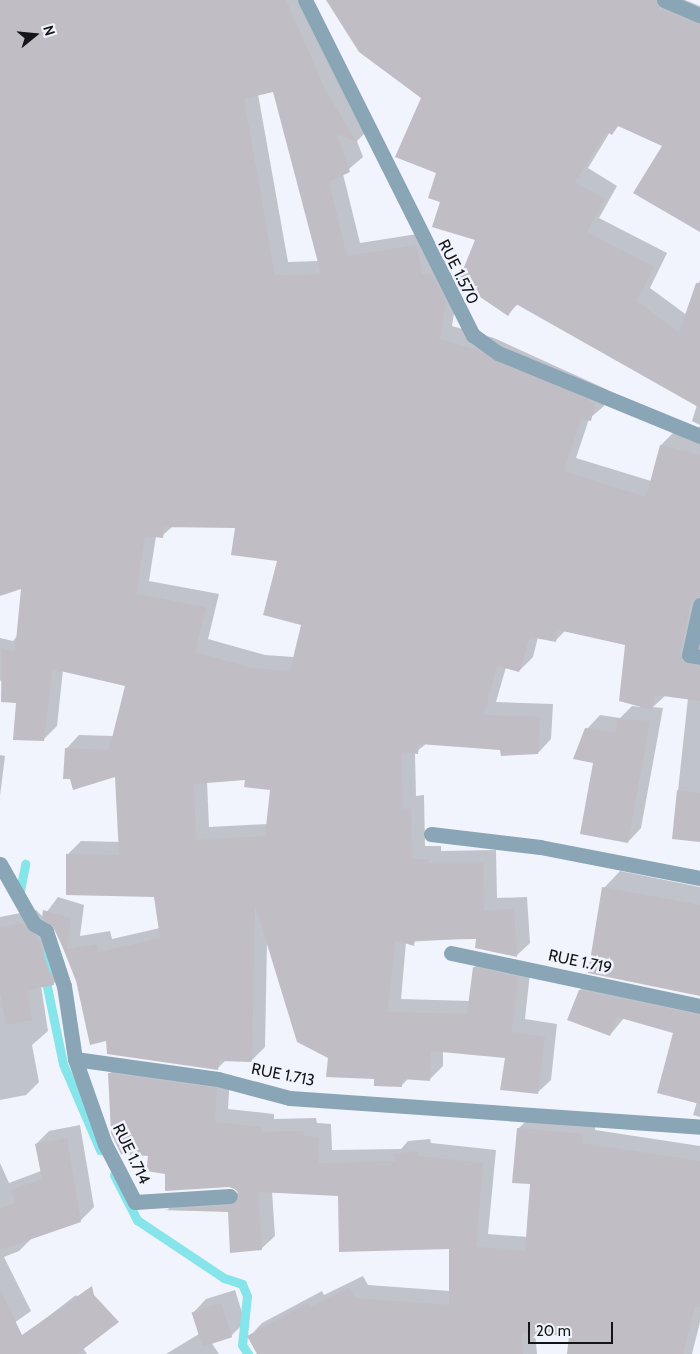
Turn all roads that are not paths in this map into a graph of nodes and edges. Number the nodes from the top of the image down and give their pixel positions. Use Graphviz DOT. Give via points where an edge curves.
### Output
graph roads {
  1 [pos="304,0"];
  2 [pos="665,0"];
  3 [pos="700,15"];
  4 [pos="700,436"];
  5 [pos="700,606"];
  6 [pos="700,657"];
  7 [pos="431,834"];
  8 [pos="0,864"];
  9 [pos="700,878"];
  10 [pos="452,953"];
  11 [pos="700,1006"];
  12 [pos="75,1059"];
  13 [pos="700,1127"];
  14 [pos="230,1196"];
  1 -- 4 [label="street, RUE 1.570" via="473,335 498,353"];
  2 -- 3 [label="street"];
  5 -- 6 [label="street" via="689,655"];
  7 -- 9 [label="street" via="540,847"];
  8 -- 12 [label="street" via="34,924 46,931 64,986"];
  10 -- 11 [label="street, RUE 1.719"];
  12 -- 13 [label="street, RUE 1.713" via="218,1079 290,1098"];
  12 -- 14 [label="street, RUE 1.714" via="105,1144 135,1202"];
}
